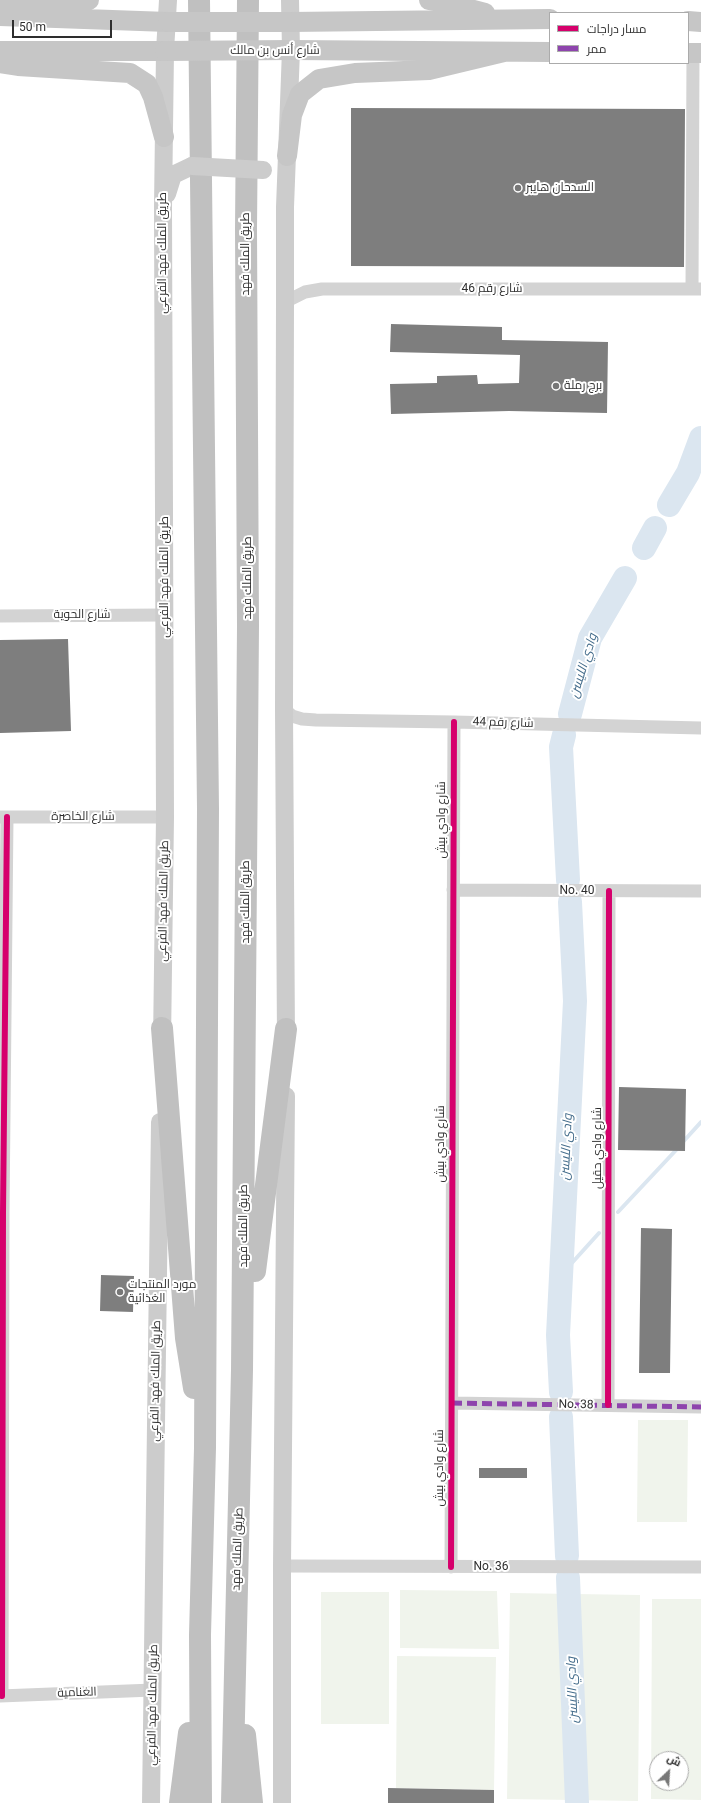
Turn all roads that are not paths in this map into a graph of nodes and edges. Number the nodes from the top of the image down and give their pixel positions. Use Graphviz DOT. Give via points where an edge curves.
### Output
graph roads {
  1 [pos="89,0"];
  2 [pos="168,0"];
  3 [pos="199,0"];
  4 [pos="248,0"];
  5 [pos="290,0"];
  6 [pos="430,0"];
  7 [pos="0,4"];
  8 [pos="0,16"];
  9 [pos="506,19"];
  10 [pos="549,19"];
  11 [pos="168,22"];
  12 [pos="290,22"];
  13 [pos="689,22"];
  14 [pos="701,22"];
  15 [pos="290,50"];
  16 [pos="0,51"];
  17 [pos="165,51"];
  18 [pos="504,52"];
  19 [pos="549,52"];
  20 [pos="694,53"];
  21 [pos="0,63"];
  22 [pos="164,137"];
  23 [pos="287,156"];
  24 [pos="163,207"];
  25 [pos="285,207"];
  26 [pos="697,289"];
  27 [pos="285,302"];
  28 [pos="165,615"];
  29 [pos="0,616"];
  30 [pos="284,709"];
  31 [pos="454,722"];
  32 [pos="701,728"];
  33 [pos="4,817"];
  34 [pos="165,817"];
  35 [pos="452,890"];
  36 [pos="609,891"];
  37 [pos="701,891"];
  38 [pos="162,1028"];
  39 [pos="286,1029"];
  40 [pos="242,1370"];
  41 [pos="452,1403"];
  42 [pos="608,1405"];
  43 [pos="701,1407"];
  44 [pos="205,1448"];
  45 [pos="282,1566"];
  46 [pos="451,1567"];
  47 [pos="701,1567"];
  48 [pos="200,1635"];
  49 [pos="235,1640"];
  50 [pos="153,1690"];
  51 [pos="1,1696"];
  52 [pos="151,1803"];
  53 [pos="180,1803"];
  54 [pos="201,1803"];
  55 [pos="232,1803"];
  56 [pos="252,1803"];
  57 [pos="282,1803"];
  1 -- 7 [label="main road"];
  2 -- 11 [label="main road, طريق الملك فهد الفرعي"];
  3 -- 44 [label="highway" via="208,808"];
  4 -- 40 [label="highway, طريق الملك فهد" via="248,626"];
  5 -- 12 [label="main road"];
  6 -- 9 [label="main road" via="440,0"];
  8 -- 11 [label="main road"];
  9 -- 10 [label="main road"];
  9 -- 12 [label="main road"];
  11 -- 12 [label="main road, bridge"];
  11 -- 17 [label="main road, طريق الملك فهد الفرعي"];
  12 -- 15 [label="main road"];
  13 -- 14 [label="main road"];
  15 -- 17 [label="main road, شارع أنس بن مالك, bridge"];
  15 -- 18 [label="main road, شارع أنس بن مالك"];
  15 -- 23 [label="main road"];
  16 -- 17 [label="main road, شارع أنس بن مالك"];
  17 -- 22 [label="main road, طريق الملك فهد الفرعي"];
  18 -- 19 [label="main road, شارع أنس بن مالك"];
  18 -- 23 [label="main road" via="429,70 355,73 319,79 300,94 292,115"];
  20 -- 26 [label="street"];
  21 -- 22 [label="main road" via="130,73 147,84"];
  22 -- 24 [label="main road, طريق الملك فهد الفرعي"];
  23 -- 25 [label="main road"];
  24 -- 25 [label="main road, bridge" via="172,175 192,166 263,170 278,184"];
  24 -- 28 [label="main road, طريق الملك فهد الفرعي"];
  25 -- 27 [label="main road"];
  26 -- 27 [label="street, شارع رقم 46" via="322,289 305,292"];
  27 -- 30 [label="main road"];
  28 -- 29 [label="street, شارع الحوية"];
  28 -- 34 [label="main road, طريق الملك فهد الفرعي"];
  30 -- 31 [label="street, شارع رقم 44" via="292,716 302,719"];
  30 -- 39 [label="main road"];
  31 -- 32 [label="street, شارع رقم 44"];
  31 -- 35 [label="street, شارع وادي بيش"];
  33 -- 34 [label="street, شارع الخاصرة"];
  33 -- 51 [label="street"];
  34 -- 38 [label="main road, طريق الملك فهد الفرعي"];
  35 -- 36 [label="street, No. 40"];
  35 -- 41 [label="street, شارع وادي بيش"];
  36 -- 37 [label="street, No. 40"];
  36 -- 42 [label="street, شارع وادي حقيل"];
  38 -- 44 [label="highway" via="186,1338"];
  38 -- 50 [label="main road, طريق الملك فهد الفرعي"];
  39 -- 40 [label="highway"];
  39 -- 45 [label="main road"];
  40 -- 49 [label="highway, طريق الملك فهد"];
  41 -- 42 [label="street, No. 38"];
  41 -- 46 [label="street, شارع وادي بيش"];
  42 -- 43 [label="street, No. 38"];
  44 -- 48 [label="highway"];
  45 -- 46 [label="street, No. 36"];
  45 -- 57 [label="main road"];
  46 -- 47 [label="street, No. 36"];
  48 -- 53 [label="highway"];
  48 -- 54 [label="highway"];
  49 -- 55 [label="highway, طريق الملك فهد"];
  49 -- 56 [label="highway"];
  50 -- 51 [label="street, الغنامية"];
  50 -- 52 [label="main road, طريق الملك فهد الفرعي"];
}
